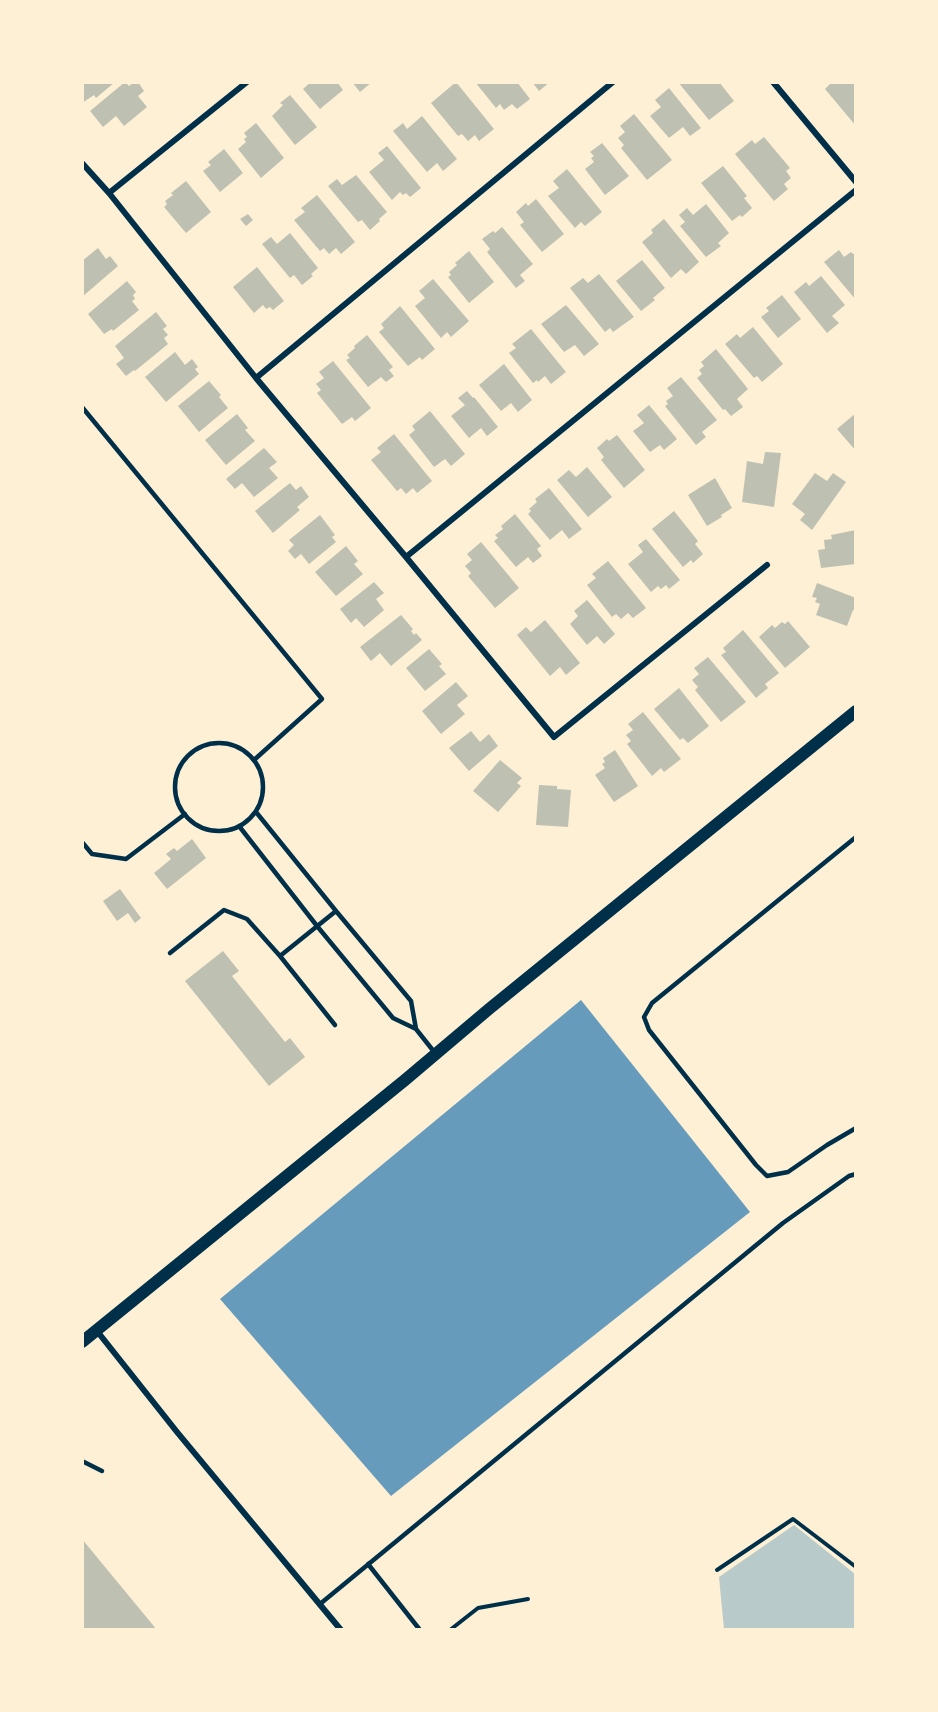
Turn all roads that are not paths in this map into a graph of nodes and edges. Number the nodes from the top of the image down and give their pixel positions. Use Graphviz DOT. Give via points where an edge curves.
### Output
graph roads {
  1 [pos="247,82"];
  2 [pos="613,82"];
  3 [pos="772,82"];
  4 [pos="82,163"];
  5 [pos="855,182"];
  6 [pos="855,190"];
  7 [pos="109,193"];
  8 [pos="256,378"];
  9 [pos="82,407"];
  10 [pos="406,557"];
  11 [pos="767,566"];
  12 [pos="855,711"];
  13 [pos="254,760"];
  14 [pos="256,812"];
  15 [pos="185,814"];
  16 [pos="239,826"];
  17 [pos="855,837"];
  18 [pos="82,842"];
  19 [pos="336,911"];
  20 [pos="317,926"];
  21 [pos="170,952"];
  22 [pos="280,956"];
  23 [pos="335,1025"];
  24 [pos="416,1029"];
  25 [pos="436,1054"];
  26 [pos="855,1128"];
  27 [pos="855,1174"];
  28 [pos="97,1330"];
  29 [pos="82,1342"];
  30 [pos="82,1461"];
  31 [pos="102,1471"];
  32 [pos="368,1564"];
  33 [pos="320,1604"];
  34 [pos="341,1629"];
  35 [pos="420,1629"];
  1 -- 7 [label="street"];
  2 -- 8 [label="street"];
  3 -- 5 [label="street"];
  4 -- 7 [label="street"];
  6 -- 10 [label="street"];
  7 -- 8 [label="street"];
  8 -- 10 [label="street"];
  9 -- 13 [label="lane" via="322,699"];
  10 -- 11 [label="street" via="554,737"];
  12 -- 25 [label="main road"];
  13 -- 14 [label="lane" via="264,785"];
  13 -- 15 [label="lane" via="243,750 217,743 191,753 176,779 175,794"];
  14 -- 16 [label="lane"];
  14 -- 19 [label="lane"];
  15 -- 16 [label="lane" via="203,828 218,832"];
  15 -- 18 [label="lane" via="126,859 92,854"];
  16 -- 20 [label="lane"];
  17 -- 26 [label="lane" via="652,1003 644,1017 649,1030 767,1176 788,1172"];
  19 -- 20 [label="lane"];
  19 -- 24 [label="lane" via="411,1001"];
  20 -- 22 [label="lane"];
  20 -- 24 [label="lane" via="393,1018"];
  21 -- 22 [label="lane" via="224,910 247,919"];
  22 -- 23 [label="lane"];
  24 -- 25 [label="lane"];
  25 -- 28 [label="main road"];
  27 -- 32 [label="lane" via="783,1222"];
  28 -- 29 [label="main road"];
  28 -- 33 [label="street"];
  30 -- 31 [label="lane"];
  32 -- 33 [label="lane"];
  32 -- 35 [label="lane"];
  33 -- 34 [label="street"];
}
